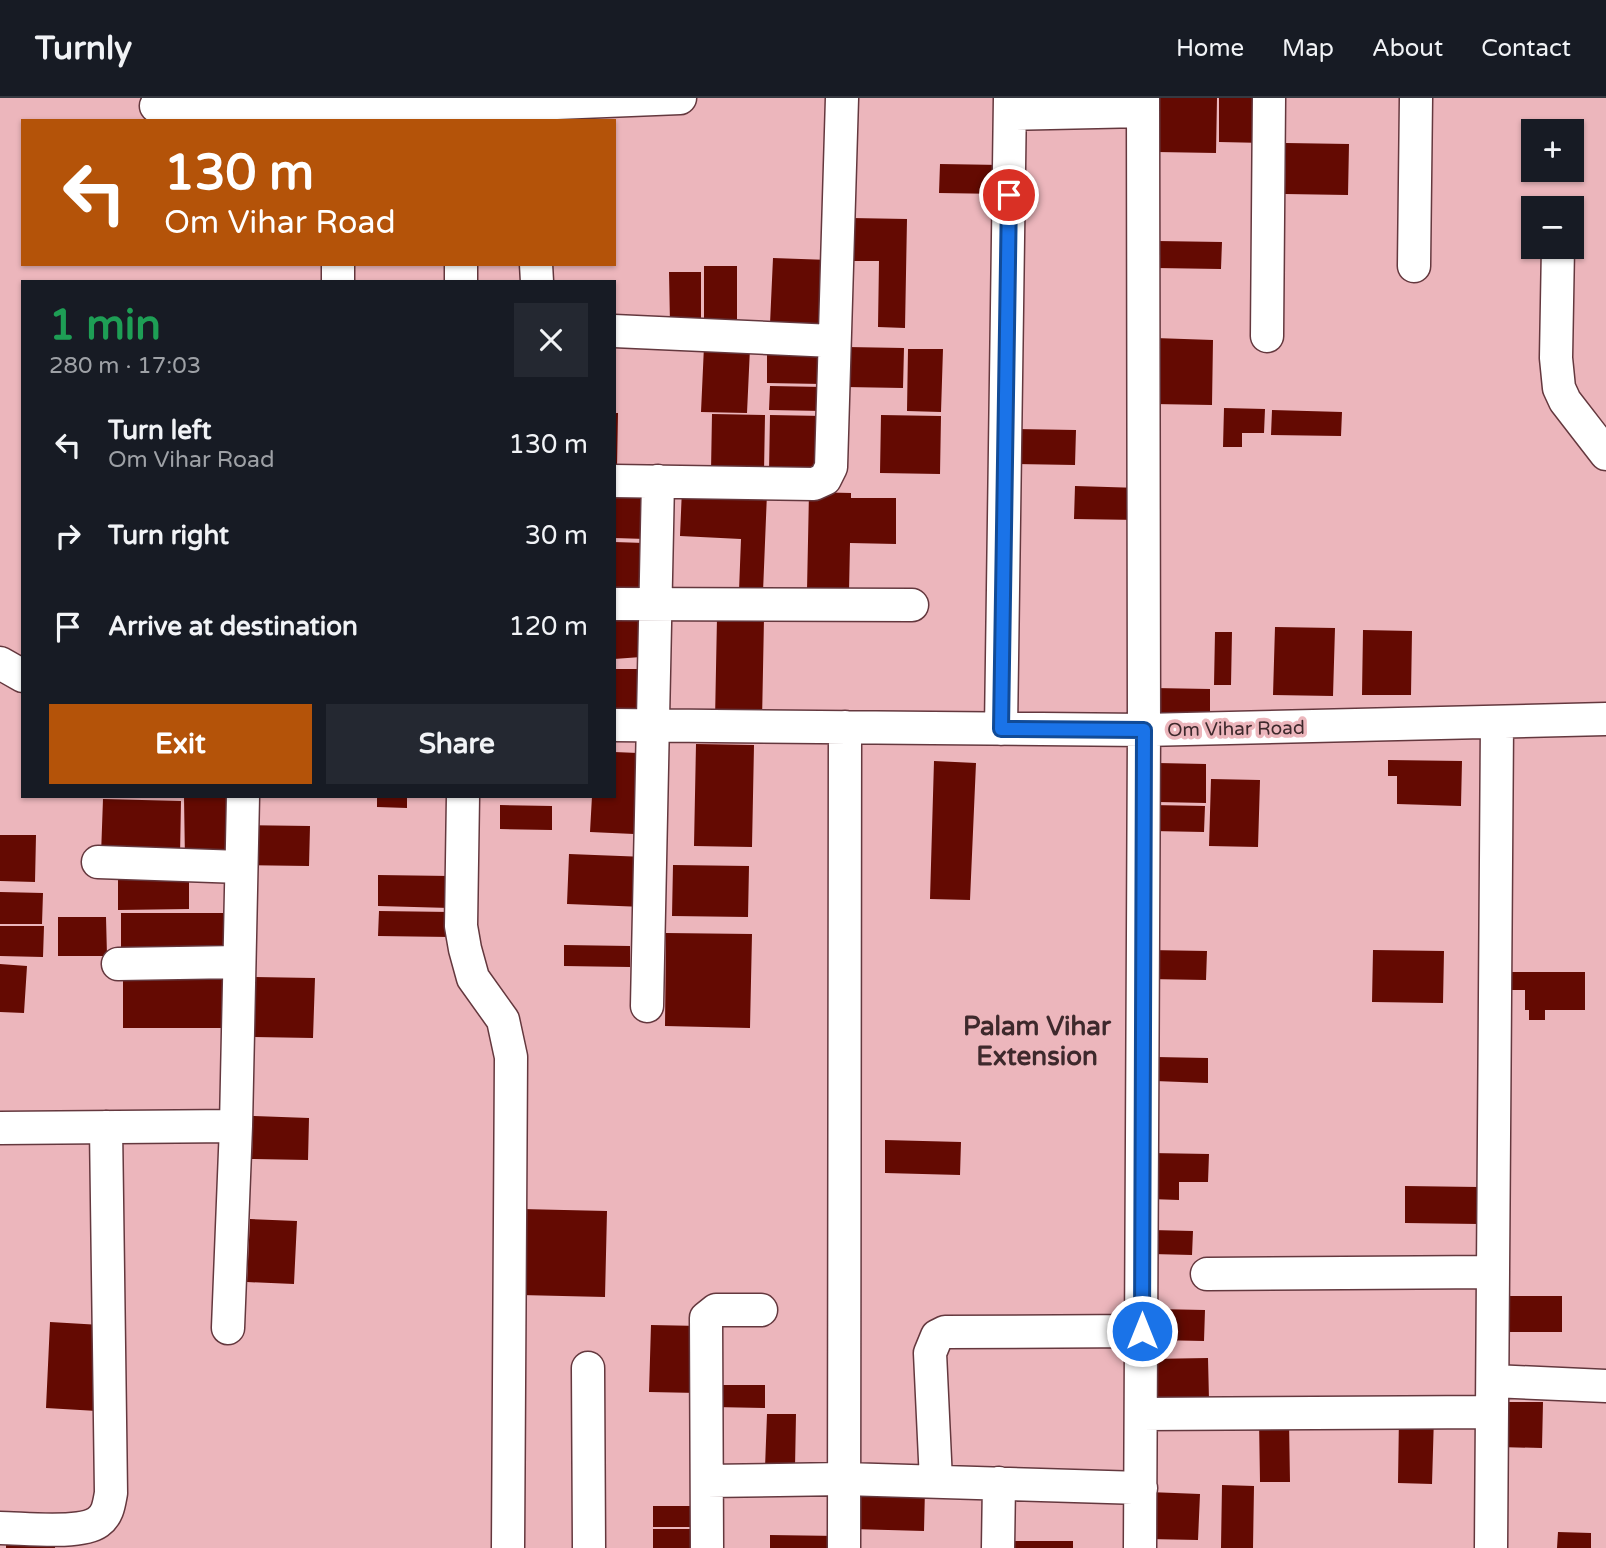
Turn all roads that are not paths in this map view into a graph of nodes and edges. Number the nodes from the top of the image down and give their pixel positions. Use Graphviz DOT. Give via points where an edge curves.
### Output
graph roads {
  1 [pos="680,98"];
  2 [pos="842,98"];
  3 [pos="1269,98"];
  4 [pos="1416,98"];
  5 [pos="594,99"];
  6 [pos="1143,104"];
  7 [pos="156,106"];
  8 [pos="1010,106"];
  9 [pos="534,112"];
  10 [pos="461,114"];
  11 [pos="337,116"];
  12 [pos="1558,259"];
  13 [pos="1414,266"];
  14 [pos="616,331"];
  15 [pos="1267,337"];
  16 [pos="833,341"];
  17 [pos="1606,454"];
  18 [pos="616,481"];
  19 [pos="658,481"];
  20 [pos="616,604"];
  21 [pos="656,604"];
  22 [pos="912,605"];
  23 [pos="0,663"];
  24 [pos="21,675"];
  25 [pos="1606,719"];
  26 [pos="1497,723"];
  27 [pos="616,725"];
  28 [pos="653,725"];
  29 [pos="845,727"];
  30 [pos="1001,729"];
  31 [pos="1144,730"];
  32 [pos="243,798"];
  33 [pos="463,798"];
  34 [pos="98,862"];
  35 [pos="241,867"];
  36 [pos="239,962"];
  37 [pos="118,964"];
  38 [pos="647,1006"];
  39 [pos="236,1126"];
  40 [pos="106,1127"];
  41 [pos="0,1128"];
  42 [pos="1493,1272"];
  43 [pos="1207,1274"];
  44 [pos="761,1310"];
  45 [pos="228,1328"];
  46 [pos="1142,1331"];
  47 [pos="588,1368"];
  48 [pos="1493,1381"];
  49 [pos="1606,1386"];
  50 [pos="1492,1412"];
  51 [pos="1141,1414"];
  52 [pos="844,1479"];
  53 [pos="708,1481"];
  54 [pos="936,1481"];
  55 [pos="999,1483"];
  56 [pos="1141,1488"];
  57 [pos="0,1528"];
  58 [pos="508,1548"];
  59 [pos="589,1548"];
  60 [pos="707,1548"];
  61 [pos="844,1548"];
  62 [pos="998,1548"];
  63 [pos="1140,1548"];
  64 [pos="1492,1548"];
  1 -- 5 [label="street"];
  2 -- 16 [label="street"];
  3 -- 15 [label="street"];
  4 -- 13 [label="street"];
  5 -- 9 [label="street"];
  6 -- 8 [label="street"];
  6 -- 31 [label="street"];
  7 -- 11 [label="street"];
  8 -- 30 [label="street"];
  9 -- 10 [label="street"];
  10 -- 11 [label="street"];
  12 -- 17 [label="street" via="1559,388"];
  14 -- 16 [label="street"];
  16 -- 19 [label="street" via="831,467 825,479 814,484"];
  18 -- 19 [label="street"];
  19 -- 21 [label="street"];
  20 -- 21 [label="street"];
  21 -- 22 [label="street"];
  21 -- 28 [label="street"];
  23 -- 24 [label="street"];
  25 -- 26 [label="street, Om Vihar Road"];
  26 -- 31 [label="street, Om Vihar Road"];
  26 -- 42 [label="street"];
  27 -- 28 [label="street, Om Vihar Road"];
  28 -- 29 [label="street, Om Vihar Road"];
  28 -- 38 [label="street"];
  29 -- 30 [label="street, Om Vihar Road"];
  29 -- 52 [label="street"];
  30 -- 31 [label="street, Om Vihar Road"];
  31 -- 46 [label="street"];
  32 -- 35 [label="street"];
  33 -- 58 [label="street" via="461,926 465,949 473,978 503,1020 511,1057"];
  34 -- 35 [label="street"];
  35 -- 36 [label="street"];
  36 -- 37 [label="street"];
  36 -- 39 [label="street"];
  39 -- 40 [label="street"];
  39 -- 45 [label="street"];
  40 -- 41 [label="street"];
  40 -- 57 [label="street" via="109,1509 100,1521 77,1528"];
  42 -- 43 [label="street"];
  42 -- 48 [label="street"];
  44 -- 53 [label="street" via="716,1310 706,1318"];
  46 -- 51 [label="street"];
  46 -- 54 [label="street" via="937,1335 930,1353"];
  47 -- 59 [label="street"];
  48 -- 49 [label="street"];
  48 -- 50 [label="street"];
  50 -- 51 [label="street"];
  50 -- 64 [label="street"];
  51 -- 56 [label="street"];
  52 -- 53 [label="street"];
  52 -- 54 [label="street"];
  52 -- 61 [label="street"];
  53 -- 60 [label="street"];
  54 -- 55 [label="street"];
  55 -- 56 [label="street"];
  55 -- 62 [label="street"];
  56 -- 63 [label="street"];
}
